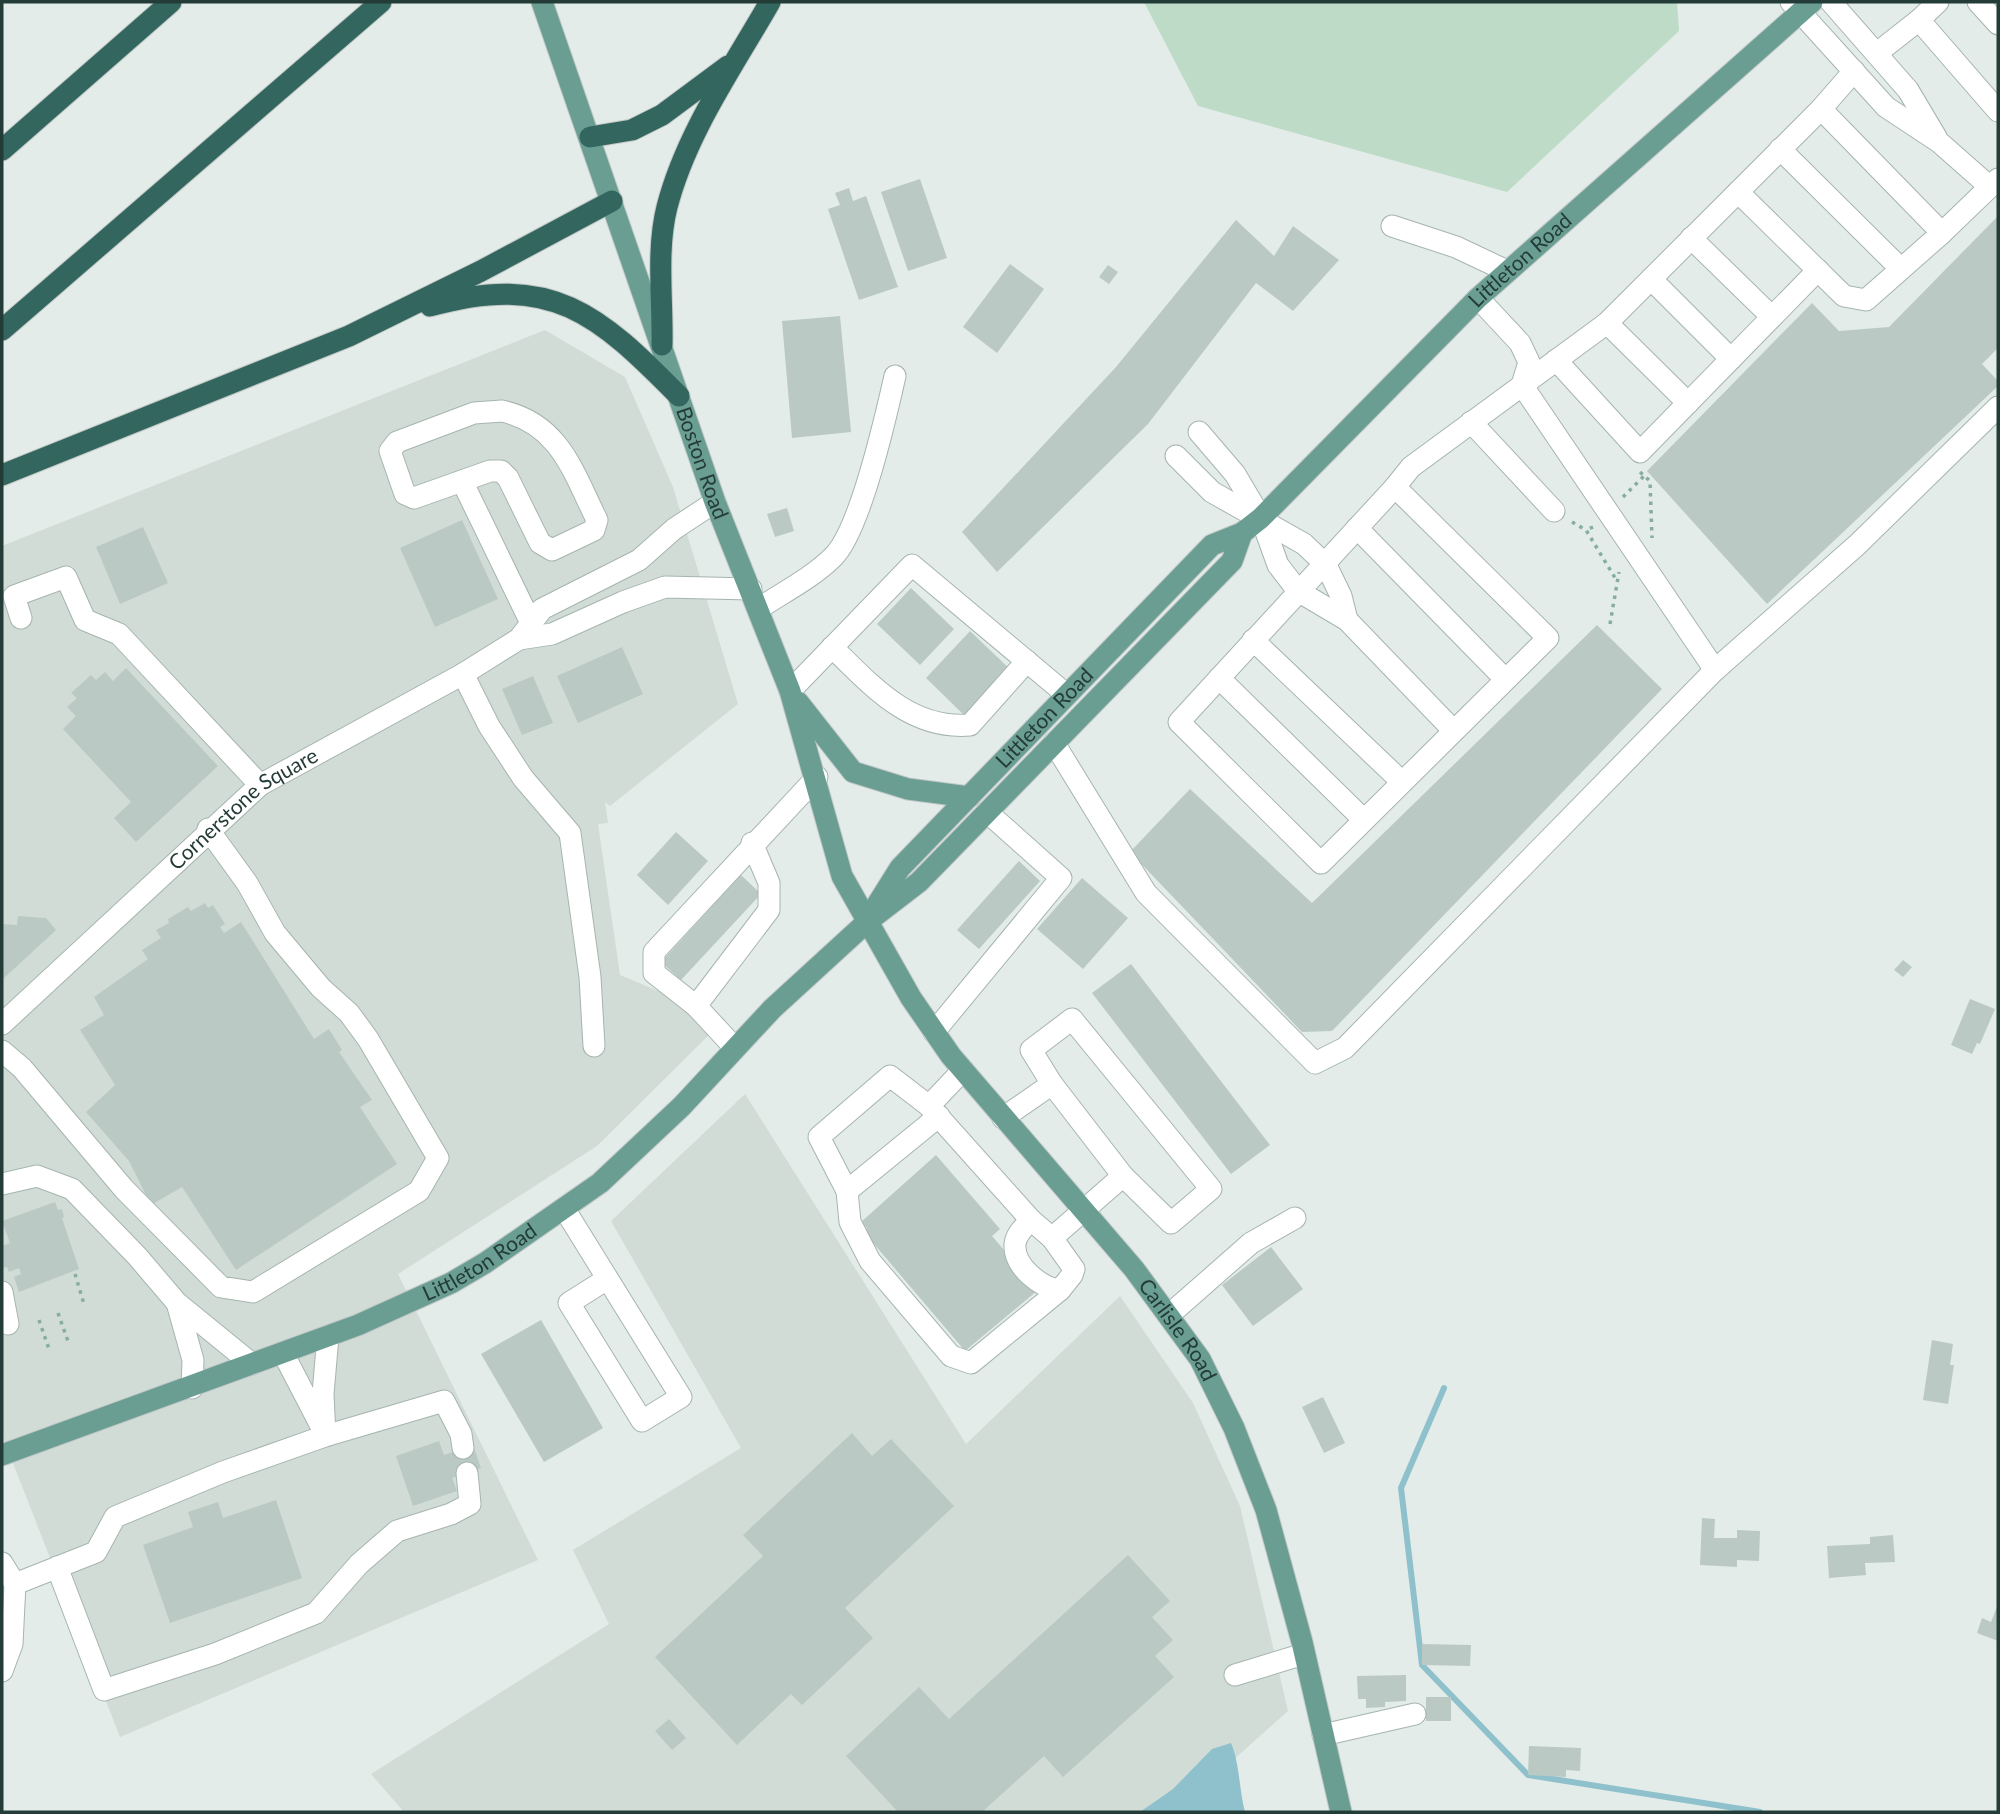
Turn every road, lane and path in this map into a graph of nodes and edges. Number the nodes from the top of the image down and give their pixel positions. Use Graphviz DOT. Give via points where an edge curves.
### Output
graph roads {
  1 [pos="170,2"];
  2 [pos="382,2"];
  3 [pos="542,2"];
  4 [pos="770,2"];
  5 [pos="1831,2"];
  6 [pos="1938,2"];
  7 [pos="1978,2"];
  8 [pos="1801,5"];
  9 [pos="1919,20"];
  10 [pos="1998,24"];
  11 [pos="1877,53"];
  12 [pos="738,58"];
  13 [pos="1854,71"];
  14 [pos="1821,109"];
  15 [pos="1998,111"];
  16 [pos="590,137"];
  17 [pos="1939,142"];
  18 [pos="1780,149"];
  19 [pos="2,150"];
  20 [pos="1994,183"];
  21 [pos="1738,192"];
  22 [pos="612,201"];
  23 [pos="1392,226"];
  24 [pos="1942,233"];
  25 [pos="1691,238"];
  26 [pos="1902,269"];
  27 [pos="1818,270"];
  28 [pos="1507,271"];
  29 [pos="1651,279"];
  30 [pos="1478,298"];
  31 [pos="1772,317"];
  32 [pos="381,320"];
  33 [pos="1607,323"];
  34 [pos="2,330"];
  35 [pos="662,345"];
  36 [pos="1731,359"];
  37 [pos="1556,360"];
  38 [pos="895,376"];
  39 [pos="1522,385"];
  40 [pos="679,396"];
  41 [pos="1688,403"];
  42 [pos="1998,407"];
  43 [pos="1471,422"];
  44 [pos="1199,432"];
  45 [pos="1176,456"];
  46 [pos="2,475"];
  47 [pos="1644,476"];
  48 [pos="462,481"];
  49 [pos="1395,486"];
  50 [pos="1620,500"];
  51 [pos="715,502"];
  52 [pos="1554,512"];
  53 [pos="1261,517"];
  54 [pos="1599,525"];
  55 [pos="1357,528"];
  56 [pos="1242,533"];
  57 [pos="1326,565"];
  58 [pos="1619,572"];
  59 [pos="1617,581"];
  60 [pos="1298,591"];
  61 [pos="754,599"];
  62 [pos="21,618"];
  63 [pos="1347,620"];
  64 [pos="1610,624"];
  65 [pos="525,631"];
  66 [pos="1253,640"];
  67 [pos="832,647"];
  68 [pos="1027,662"];
  69 [pos="1715,670"];
  70 [pos="463,674"];
  71 [pos="1219,678"];
  72 [pos="1505,679"];
  73 [pos="790,691"];
  74 [pos="1067,695"];
  75 [pos="1453,730"];
  76 [pos="1054,743"];
  77 [pos="817,777"];
  78 [pos="1402,782"];
  79 [pos="260,785"];
  80 [pos="969,797"];
  81 [pos="987,812"];
  82 [pos="1364,820"];
  83 [pos="208,829"];
  84 [pos="752,844"];
  85 [pos="867,922"];
  86 [pos="696,1006"];
  87 [pos="2,1024"];
  88 [pos="934,1032"];
  89 [pos="594,1046"];
  90 [pos="735,1048"];
  91 [pos="2,1051"];
  92 [pos="963,1070"];
  93 [pos="1052,1084"];
  94 [pos="934,1111"];
  95 [pos="1003,1118"];
  96 [pos="1123,1176"];
  97 [pos="5,1186"];
  98 [pos="847,1191"];
  99 [pos="565,1210"];
  100 [pos="1084,1210"];
  101 [pos="1295,1218"];
  102 [pos="1031,1220"];
  103 [pos="1052,1238"];
  104 [pos="75,1274"];
  105 [pos="607,1279"];
  106 [pos="1060,1290"];
  107 [pos="2,1292"];
  108 [pos="177,1303"];
  109 [pos="84,1304"];
  110 [pos="58,1313"];
  111 [pos="1169,1315"];
  112 [pos="39,1320"];
  113 [pos="8,1324"];
  114 [pos="328,1336"];
  115 [pos="69,1345"];
  116 [pos="50,1352"];
  117 [pos="283,1353"];
  118 [pos="252,1364"];
  119 [pos="192,1388"];
  120 [pos="325,1436"];
  121 [pos="463,1448"];
  122 [pos="2,1455"];
  123 [pos="467,1473"];
  124 [pos="2,1563"];
  125 [pos="57,1567"];
  126 [pos="15,1584"];
  127 [pos="1304,1654"];
  128 [pos="2,1671"];
  129 [pos="1235,1675"];
  130 [pos="1415,1714"];
  131 [pos="1323,1735"];
  132 [pos="1341,1812"];
  1 -- 19 [label="highway"];
  2 -- 34 [label="highway"];
  3 -- 16 [label="main road, Boston Road"];
  4 -- 12 [label="highway"];
  5 -- 11 [label="lane"];
  6 -- 9 [label="lane"];
  7 -- 10 [label="lane"];
  8 -- 13 [label="lane"];
  8 -- 28 [label="main road, Littleton Road"];
  9 -- 11 [label="lane"];
  9 -- 15 [label="lane"];
  11 -- 17 [label="lane" via="1908,90"];
  12 -- 16 [label="highway" via="663,115 632,130"];
  12 -- 35 [label="highway" via="695,133 667,208"];
  13 -- 14 [label="lane"];
  13 -- 17 [label="lane" via="1886,107"];
  14 -- 18 [label="lane"];
  14 -- 24 [label="lane"];
  16 -- 22 [label="main road, Boston Road"];
  17 -- 20 [label="lane"];
  18 -- 21 [label="lane"];
  18 -- 26 [label="lane"];
  20 -- 24 [label="lane"];
  21 -- 25 [label="lane"];
  21 -- 27 [label="lane"];
  22 -- 32 [label="highway"];
  22 -- 35 [label="main road, Boston Road"];
  23 -- 28 [label="lane" via="1456,247"];
  24 -- 26 [label="lane"];
  25 -- 29 [label="lane"];
  25 -- 31 [label="lane"];
  26 -- 27 [label="lane" via="1866,300 1844,296"];
  27 -- 31 [label="lane"];
  28 -- 30 [label="main road, Littleton Road"];
  29 -- 33 [label="lane"];
  29 -- 36 [label="lane"];
  30 -- 39 [label="lane" via="1520,343 1529,362"];
  30 -- 53 [label="main road, Littleton Road"];
  31 -- 36 [label="lane"];
  32 -- 40 [label="highway" via="459,298 494,293 540,297 572,306 606,328"];
  32 -- 46 [label="highway"];
  33 -- 37 [label="lane"];
  33 -- 41 [label="lane"];
  35 -- 40 [label="main road, Boston Road"];
  36 -- 41 [label="lane"];
  37 -- 39 [label="lane"];
  37 -- 41 [label="lane" via="1640,452"];
  38 -- 61 [label="lane" via="880,442 848,532 834,557"];
  39 -- 43 [label="lane"];
  39 -- 69 [label="lane"];
  40 -- 51 [label="main road, Boston Road"];
  42 -- 69 [label="lane" via="1857,545"];
  43 -- 49 [label="lane" via="1411,467"];
  43 -- 52 [label="lane"];
  44 -- 53 [label="lane" via="1234,474"];
  45 -- 53 [label="lane" via="1212,492"];
  47 -- 50 [label="path"];
  48 -- 48 [label="lane" via="501,471 540,543 552,550 594,530 597,520 551,435 525,416 502,411 474,413 397,442 390,451 405,494 414,498"];
  48 -- 65 [label="lane"];
  49 -- 55 [label="lane"];
  49 -- 72 [label="lane" via="1548,638"];
  51 -- 61 [label="main road, Boston Road"];
  51 -- 65 [label="lane, Cornerstone Square" via="674,529 639,561 542,609"];
  53 -- 56 [label="main road, Littleton Road"];
  53 -- 57 [label="lane" via="1304,544"];
  53 -- 60 [label="lane" via="1278,565"];
  54 -- 59 [label="path" via="1586,530"];
  55 -- 57 [label="lane"];
  55 -- 72 [label="lane"];
  56 -- 74 [label="main road, Littleton Road" via="1212,545"];
  56 -- 76 [label="main road, Littleton Road" via="1232,561"];
  57 -- 60 [label="lane"];
  57 -- 63 [label="lane"];
  58 -- 59 [label="path"];
  59 -- 64 [label="path"];
  60 -- 63 [label="lane"];
  60 -- 66 [label="lane"];
  61 -- 65 [label="lane, Cornerstone Square" via="666,587 552,634"];
  61 -- 73 [label="main road, Boston Road"];
  62 -- 79 [label="lane" via="14,596 66,577 85,620 119,634"];
  63 -- 75 [label="lane"];
  65 -- 70 [label="lane, Cornerstone Square"];
  66 -- 71 [label="lane"];
  66 -- 78 [label="lane"];
  67 -- 68 [label="lane" via="889,703 953,727 970,725"];
  67 -- 68 [label="lane" via="912,565"];
  67 -- 73 [label="lane"];
  68 -- 74 [label="lane"];
  69 -- 76 [label="lane" via="1345,1048 1315,1063 1146,892"];
  70 -- 79 [label="lane, Cornerstone Square"];
  70 -- 89 [label="lane" via="523,778 570,833 590,977"];
  71 -- 82 [label="lane"];
  71 -- 82 [label="lane" via="1179,722 1321,863"];
  72 -- 75 [label="lane"];
  73 -- 77 [label="main road, Boston Road"];
  73 -- 80 [label="main road" via="853,772 908,789"];
  74 -- 80 [label="main road, Littleton Road"];
  75 -- 78 [label="lane"];
  76 -- 81 [label="main road, Littleton Road"];
  77 -- 84 [label="lane"];
  77 -- 85 [label="main road, Boston Road" via="842,876"];
  78 -- 82 [label="lane"];
  79 -- 83 [label="lane, Cornerstone Square"];
  80 -- 85 [label="main road, Littleton Road" via="900,868"];
  81 -- 85 [label="main road, Littleton Road" via="919,882"];
  81 -- 88 [label="lane" via="1061,878"];
  83 -- 87 [label="lane, Cornerstone Square"];
  83 -- 91 [label="lane" via="247,883 275,933 321,988 349,1013 402,1095 438,1158 419,1191 253,1292 221,1287 124,1189 22,1068"];
  84 -- 86 [label="lane" via="769,883 769,910"];
  84 -- 86 [label="lane" via="654,953 654,973"];
  85 -- 88 [label="main road, Carlisle Road"];
  85 -- 90 [label="main road, Littleton Road"];
  86 -- 90 [label="lane"];
  88 -- 92 [label="main road, Carlisle Road"];
  90 -- 99 [label="main road, Littleton Road" via="642,1145"];
  92 -- 94 [label="lane"];
  92 -- 95 [label="main road, Carlisle Road"];
  93 -- 95 [label="lane"];
  93 -- 96 [label="lane"];
  93 -- 96 [label="lane" via="1031,1050 1072,1019 1211,1189 1171,1223"];
  94 -- 98 [label="lane"];
  94 -- 98 [label="lane" via="890,1076 819,1137"];
  94 -- 102 [label="lane"];
  95 -- 100 [label="main road, Carlisle Road"];
  96 -- 100 [label="lane"];
  97 -- 108 [label="lane" via="37,1176 72,1189"];
  98 -- 106 [label="lane" via="850,1222 870,1261 951,1356 962,1362 971,1363"];
  99 -- 105 [label="lane"];
  99 -- 114 [label="main road, Littleton Road" via="451,1283"];
  100 -- 103 [label="lane"];
  100 -- 111 [label="main road, Carlisle Road"];
  101 -- 111 [label="lane" via="1251,1243"];
  102 -- 103 [label="lane"];
  102 -- 106 [label="lane" via="1015,1243 1017,1255 1035,1280 1048,1289"];
  103 -- 106 [label="lane" via="1073,1269"];
  104 -- 109 [label="path"];
  105 -- 105 [label="lane" via="569,1303 642,1421 681,1397"];
  107 -- 113 [label="lane"];
  108 -- 118 [label="lane"];
  108 -- 119 [label="lane" via="193,1360"];
  110 -- 115 [label="path"];
  111 -- 127 [label="main road, Carlisle Road" via="1200,1359 1234,1428 1266,1510"];
  112 -- 116 [label="path"];
  114 -- 117 [label="main road, Littleton Road"];
  114 -- 120 [label="lane"];
  117 -- 118 [label="main road, Littleton Road"];
  117 -- 120 [label="lane"];
  118 -- 119 [label="main road, Littleton Road"];
  119 -- 122 [label="main road, Littleton Road"];
  120 -- 121 [label="lane" via="443,1401 461,1434"];
  120 -- 125 [label="lane" via="115,1517 96,1552"];
  123 -- 125 [label="lane" via="470,1504 397,1531 359,1564 316,1613 215,1654 104,1690"];
  124 -- 126 [label="lane"];
  125 -- 126 [label="lane"];
  126 -- 128 [label="lane" via="12,1644"];
  127 -- 129 [label="lane"];
  127 -- 131 [label="main road, Carlisle Road"];
  130 -- 131 [label="lane"];
  131 -- 132 [label="main road, Carlisle Road"];
}
